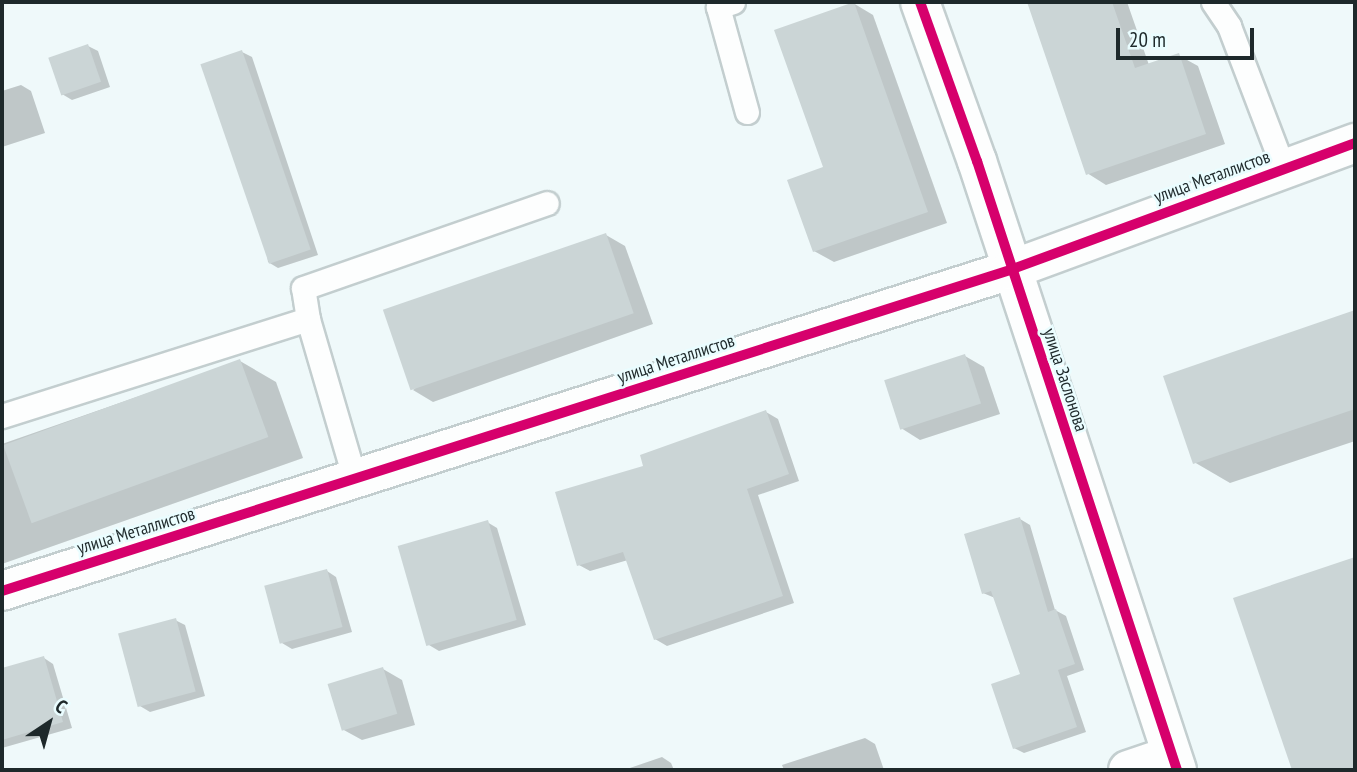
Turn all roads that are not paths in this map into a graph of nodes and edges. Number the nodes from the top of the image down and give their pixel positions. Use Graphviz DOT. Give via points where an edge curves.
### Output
graph roads {
  1 [pos="733,2"];
  2 [pos="920,2"];
  3 [pos="1213,2"];
  4 [pos="747,113"];
  5 [pos="1355,144"];
  6 [pos="1284,170"];
  7 [pos="547,203"];
  8 [pos="1010,270"];
  9 [pos="308,319"];
  10 [pos="2,416"];
  11 [pos="355,480"];
  12 [pos="2,591"];
  13 [pos="1174,763"];
  14 [pos="1128,770"];
  1 -- 4 [label="lane" via="718,7"];
  2 -- 8 [label="street, улица Заслонова"];
  3 -- 6 [label="lane" via="1229,26"];
  5 -- 6 [label="street, улица Металлистов"];
  6 -- 8 [label="street, улица Металлистов"];
  7 -- 9 [label="lane" via="303,288"];
  8 -- 11 [label="street, улица Металлистов"];
  8 -- 13 [label="street, улица Заслонова"];
  9 -- 10 [label="lane"];
  9 -- 11 [label="lane"];
  11 -- 12 [label="street, улица Металлистов"];
  13 -- 14 [label="street"];
}
